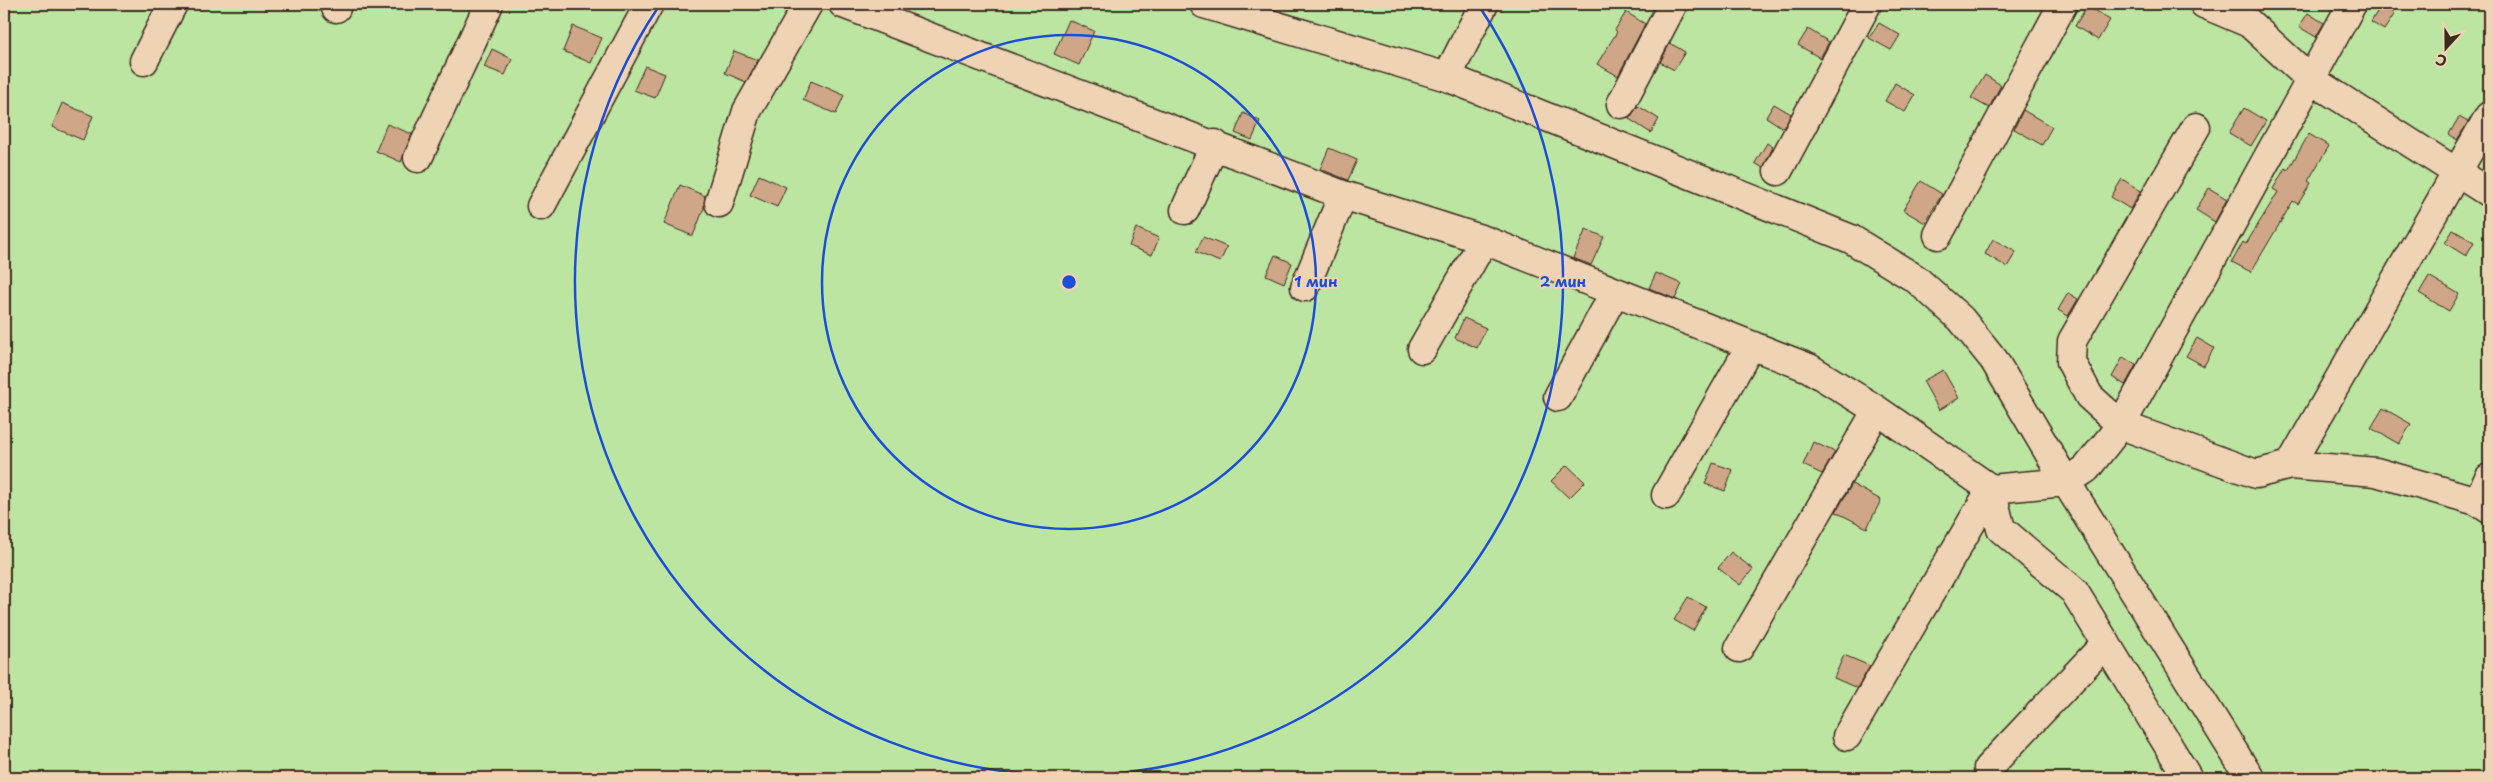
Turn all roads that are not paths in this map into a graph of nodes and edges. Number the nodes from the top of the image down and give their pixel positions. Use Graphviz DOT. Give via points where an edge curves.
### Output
graph roads {
  1 [pos="173,4"];
  2 [pos="489,4"];
  3 [pos="649,4"];
  4 [pos="808,4"];
  5 [pos="843,4"];
  6 [pos="1204,4"];
  7 [pos="1484,4"];
  8 [pos="1673,4"];
  9 [pos="1867,4"];
  10 [pos="2063,4"];
  11 [pos="2204,4"];
  12 [pos="2352,4"];
  13 [pos="2254,14"];
  14 [pos="144,61"];
  15 [pos="1447,77"];
  16 [pos="2309,78"];
  17 [pos="1621,104"];
  18 [pos="2489,116"];
  19 [pos="2196,127"];
  20 [pos="1215,144"];
  21 [pos="418,158"];
  22 [pos="1778,172"];
  23 [pos="2457,173"];
  24 [pos="2489,193"];
  25 [pos="1343,195"];
  26 [pos="719,203"];
  27 [pos="541,206"];
  28 [pos="1185,210"];
  29 [pos="1938,235"];
  30 [pos="1484,240"];
  31 [pos="1305,287"];
  32 [pos="1615,292"];
  33 [pos="1751,345"];
  34 [pos="1422,348"];
  35 [pos="1558,397"];
  36 [pos="1877,410"];
  37 [pos="2121,425"];
  38 [pos="2290,465"];
  39 [pos="2066,482"];
  40 [pos="1991,489"];
  41 [pos="1666,495"];
  42 [pos="2485,496"];
  43 [pos="2106,643"];
  44 [pos="1739,648"];
  45 [pos="1847,736"];
  46 [pos="1988,768"];
  47 [pos="2188,778"];
  48 [pos="2250,778"];
  1 -- 14 [label="street"];
  2 -- 21 [label="street"];
  3 -- 27 [label="street"];
  4 -- 26 [label="street" via="747,111"];
  5 -- 20 [label="street"];
  6 -- 15 [label="street"];
  7 -- 15 [label="street"];
  8 -- 17 [label="street"];
  9 -- 22 [label="street"];
  10 -- 29 [label="street"];
  11 -- 13 [label="street"];
  12 -- 16 [label="street"];
  13 -- 16 [label="street"];
  15 -- 39 [label="street" via="1851,240 1916,279 1961,319 1994,360"];
  16 -- 23 [label="street"];
  16 -- 37 [label="street"];
  18 -- 23 [label="street"];
  19 -- 37 [label="street" via="2072,341 2071,362 2089,396"];
  20 -- 25 [label="street"];
  20 -- 28 [label="street"];
  23 -- 24 [label="street"];
  23 -- 38 [label="street"];
  25 -- 30 [label="street"];
  25 -- 31 [label="street"];
  30 -- 32 [label="street"];
  30 -- 34 [label="street"];
  32 -- 33 [label="street"];
  32 -- 35 [label="street"];
  33 -- 36 [label="street" via="1809,368"];
  33 -- 41 [label="street"];
  36 -- 40 [label="street"];
  36 -- 44 [label="street"];
  37 -- 38 [label="street" via="2256,474"];
  37 -- 39 [label="street" via="2086,469"];
  38 -- 42 [label="street" via="2376,472"];
  39 -- 40 [label="street"];
  39 -- 48 [label="street"];
  40 -- 43 [label="street" via="2001,529 2074,591"];
  40 -- 45 [label="street"];
  43 -- 46 [label="street"];
  43 -- 47 [label="street"];
}
